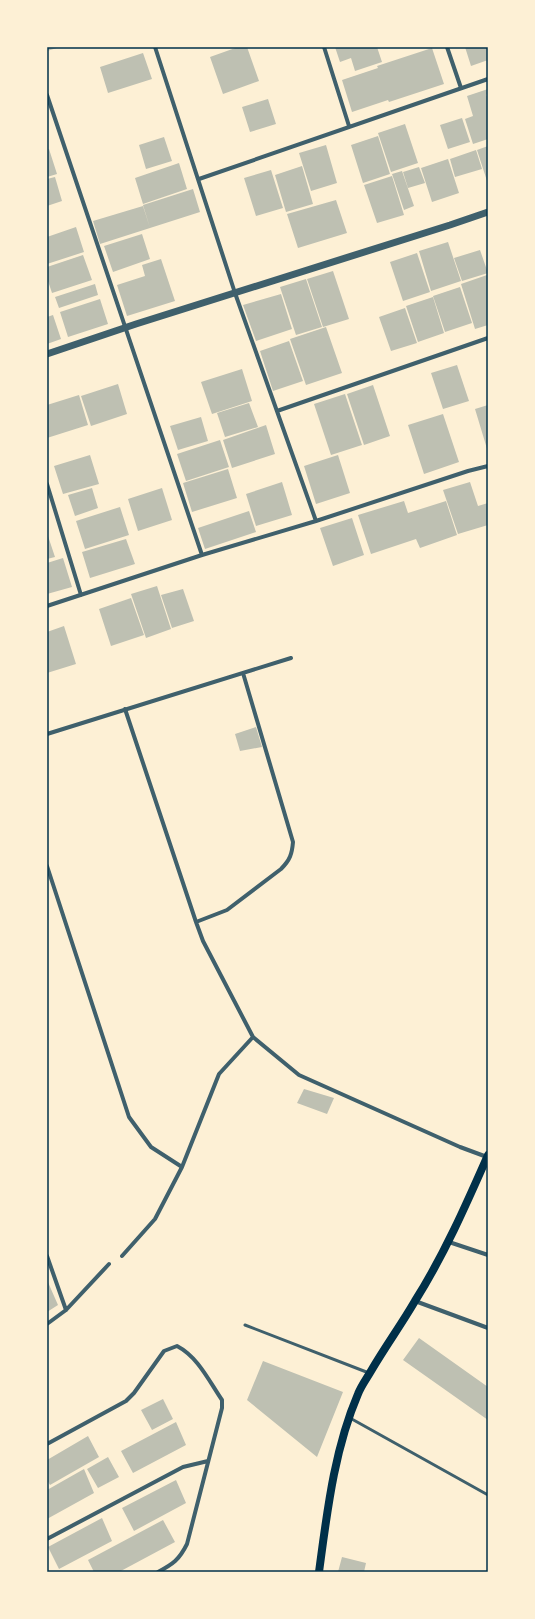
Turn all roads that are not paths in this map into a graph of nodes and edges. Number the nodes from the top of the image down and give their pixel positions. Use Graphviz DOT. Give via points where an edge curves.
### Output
graph roads {
  1 [pos="155,47"];
  2 [pos="324,47"];
  3 [pos="447,47"];
  4 [pos="488,79"];
  5 [pos="461,88"];
  6 [pos="47,96"];
  7 [pos="349,126"];
  8 [pos="199,179"];
  9 [pos="488,212"];
  10 [pos="235,293"];
  11 [pos="125,327"];
  12 [pos="488,338"];
  13 [pos="47,354"];
  14 [pos="277,411"];
  15 [pos="488,466"];
  16 [pos="47,484"];
  17 [pos="316,521"];
  18 [pos="202,555"];
  19 [pos="81,594"];
  20 [pos="47,606"];
  21 [pos="291,658"];
  22 [pos="243,673"];
  23 [pos="125,709"];
  24 [pos="47,734"];
  25 [pos="47,866"];
  26 [pos="196,922"];
  27 [pos="253,1037"];
  28 [pos="488,1156"];
  29 [pos="182,1167"];
  30 [pos="449,1242"];
  31 [pos="47,1256"];
  32 [pos="122,1256"];
  33 [pos="488,1256"];
  34 [pos="109,1264"];
  35 [pos="415,1301"];
  36 [pos="66,1310"];
  37 [pos="47,1324"];
  38 [pos="245,1325"];
  39 [pos="488,1328"];
  40 [pos="370,1373"];
  41 [pos="349,1417"];
  42 [pos="47,1444"];
  43 [pos="208,1461"];
  44 [pos="488,1495"];
  45 [pos="47,1539"];
  46 [pos="158,1572"];
  47 [pos="319,1572"];
  1 -- 8 [label="street"];
  2 -- 7 [label="street"];
  3 -- 5 [label="street"];
  4 -- 5 [label="street"];
  5 -- 7 [label="street"];
  6 -- 11 [label="street"];
  7 -- 8 [label="street"];
  8 -- 10 [label="street"];
  9 -- 10 [label="street"];
  10 -- 11 [label="street"];
  10 -- 14 [label="street"];
  11 -- 13 [label="street"];
  11 -- 18 [label="street"];
  12 -- 14 [label="street"];
  14 -- 17 [label="street"];
  15 -- 17 [label="street"];
  16 -- 19 [label="street"];
  17 -- 18 [label="street"];
  18 -- 19 [label="street"];
  19 -- 20 [label="street"];
  21 -- 22 [label="street"];
  22 -- 23 [label="street"];
  22 -- 26 [label="street" via="293,842 292,853 289,861 281,869 227,910"];
  23 -- 24 [label="street"];
  23 -- 26 [label="street"];
  25 -- 29 [label="street" via="129,1117 151,1147"];
  26 -- 27 [label="street"];
  27 -- 28 [label="street" via="299,1076 460,1147"];
  27 -- 29 [label="street" via="219,1074"];
  28 -- 30 [label="main road"];
  29 -- 32 [label="street" via="155,1219"];
  30 -- 33 [label="street"];
  30 -- 35 [label="main road"];
  31 -- 36 [label="street"];
  34 -- 36 [label="street"];
  35 -- 39 [label="street"];
  35 -- 40 [label="main road"];
  36 -- 37 [label="street"];
  38 -- 40 [label="lane"];
  40 -- 41 [label="main road" via="358,1393"];
  41 -- 44 [label="lane"];
  41 -- 47 [label="main road" via="334,1480"];
  42 -- 43 [label="street" via="126,1401 164,1351 177,1346 193,1357 222,1400"];
  43 -- 45 [label="street" via="183,1467"];
  43 -- 46 [label="street" via="188,1544 173,1564"];
}
